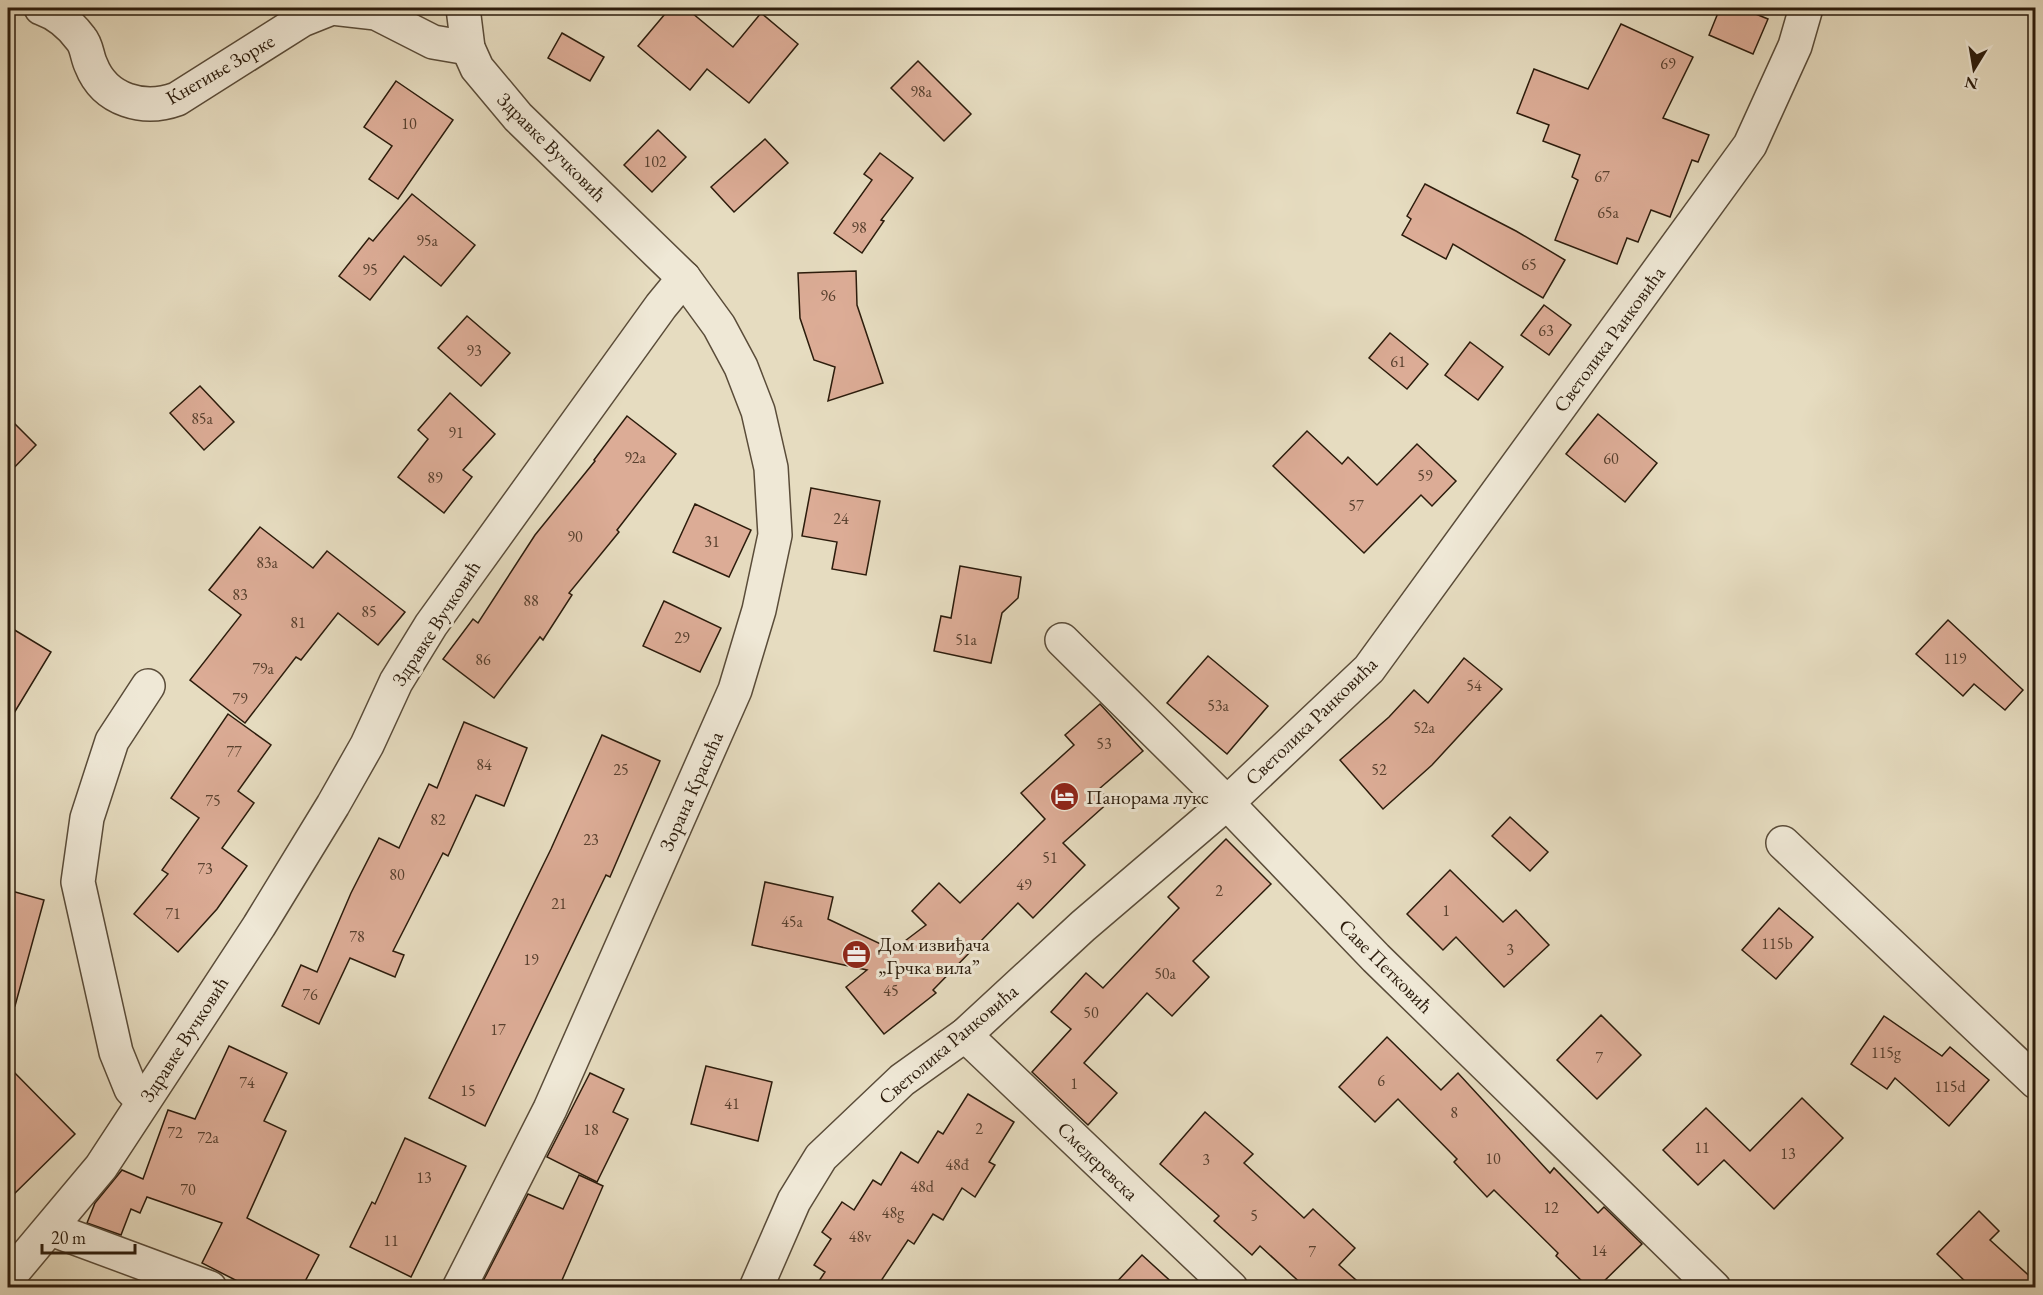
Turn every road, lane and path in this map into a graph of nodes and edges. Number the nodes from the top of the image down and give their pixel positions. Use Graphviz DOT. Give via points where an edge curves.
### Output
graph roads {
  1 [pos="41,8"];
  2 [pos="463,8"];
  3 [pos="1806,8"];
  4 [pos="468,48"];
  5 [pos="684,278"];
  6 [pos="1062,640"];
  7 [pos="148,686"];
  8 [pos="1227,803"];
  9 [pos="1783,843"];
  10 [pos="964,1035"];
  11 [pos="2036,1082"];
  12 [pos="143,1101"];
  13 [pos="51,1229"];
  14 [pos="8,1278"];
  15 [pos="210,1287"];
  16 [pos="459,1287"];
  17 [pos="756,1287"];
  18 [pos="1231,1287"];
  19 [pos="1714,1287"];
  1 -- 4 [label="street, Кнегиње Зорке" via="65,20 83,41 91,68 112,94 135,104 161,105 177,99 302,20 332,8 376,13 433,42"];
  2 -- 4 [label="street, Здравке Вучковић"];
  3 -- 8 [label="street, Светолика Ранковића" via="1795,46 1750,145 1376,659"];
  4 -- 5 [label="street, Здравке Вучковић" via="477,68 518,117"];
  5 -- 12 [label="street, Здравке Вучковић" via="431,625 396,682 333,805 259,926"];
  5 -- 16 [label="street, Зорана Красића" via="730,346 758,411 775,499 776,535 768,572 730,701 550,1109"];
  6 -- 8 [label="street, Саве Петковић"];
  7 -- 12 [label="street" via="112,741 87,818 78,882 116,1052 127,1081"];
  8 -- 10 [label="street, Светолика Ранковића" via="1083,926"];
  8 -- 19 [label="street, Саве Петковић" via="1376,958"];
  9 -- 11 [label="street"];
  10 -- 17 [label="street, Светолика Ранковића" via="902,1080 821,1157 794,1201"];
  10 -- 18 [label="street, Смедеревска"];
  12 -- 13 [label="street, Здравке Вучковић" via="101,1167"];
  13 -- 14 [label="street, Здравке Вучковић"];
  13 -- 15 [label="street"];
}
